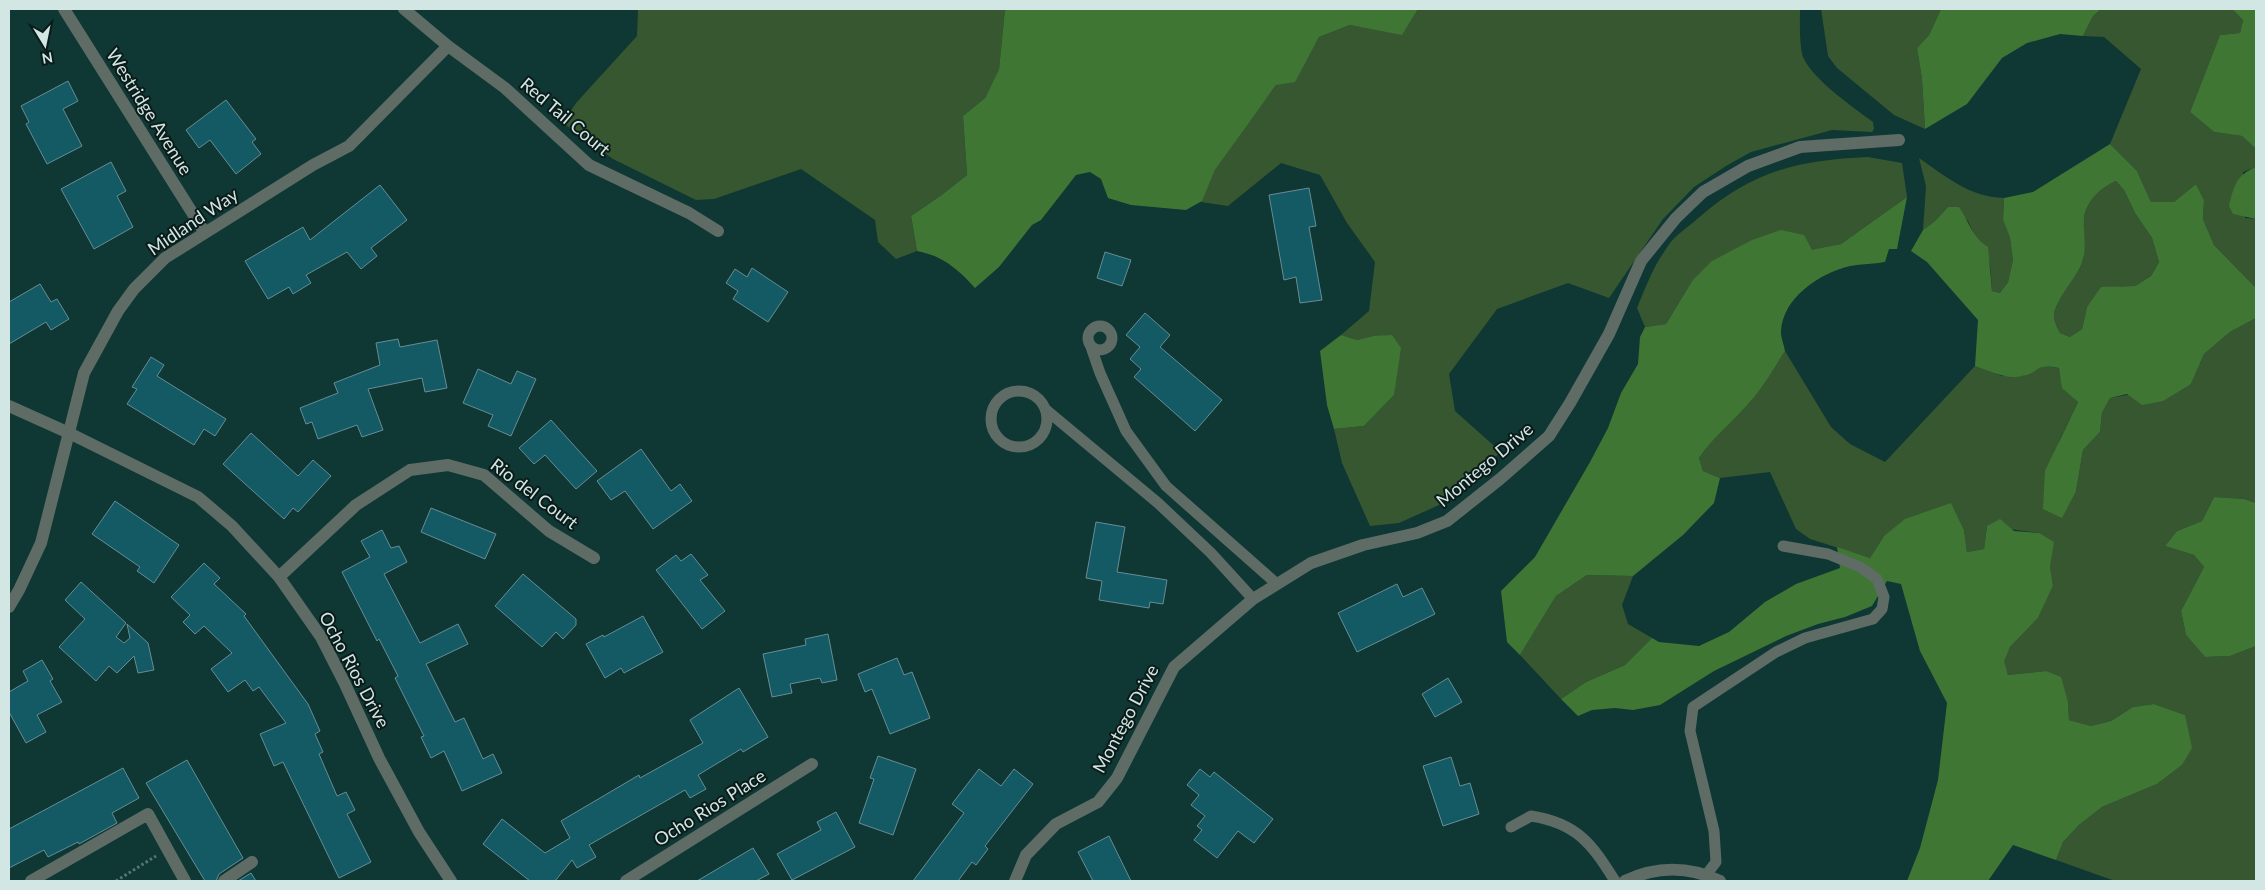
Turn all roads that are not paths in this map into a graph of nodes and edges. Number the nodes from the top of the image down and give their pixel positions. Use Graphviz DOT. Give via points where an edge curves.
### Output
graph roads {
  1 [pos="64,9"];
  2 [pos="404,9"];
  3 [pos="448,46"];
  4 [pos="1899,140"];
  5 [pos="718,231"];
  6 [pos="206,233"];
  7 [pos="1091,347"];
  8 [pos="9,406"];
  9 [pos="1045,408"];
  10 [pos="69,433"];
  11 [pos="1783,546"];
  12 [pos="594,558"];
  13 [pos="280,577"];
  14 [pos="1277,584"];
  15 [pos="1253,598"];
  16 [pos="9,607"];
  17 [pos="812,764"];
  18 [pos="1510,827"];
  19 [pos="252,862"];
  20 [pos="1706,875"];
  21 [pos="31,881"];
  22 [pos="185,881"];
  23 [pos="224,881"];
  24 [pos="451,881"];
  25 [pos="626,881"];
  26 [pos="1015,881"];
  27 [pos="1615,881"];
  28 [pos="1625,881"];
  29 [pos="1720,881"];
  1 -- 6 [label="street, Westridge Avenue"];
  2 -- 3 [label="street, Red Tail Court"];
  3 -- 5 [label="street, Red Tail Court" via="504,88 589,165 689,212"];
  3 -- 6 [label="street, Midland Way" via="349,146"];
  4 -- 14 [label="street, Montego Drive" via="1800,147 1748,166 1703,192 1676,218 1641,261 1609,334 1549,436 1447,521 1417,533 1363,545 1311,562"];
  6 -- 10 [label="street, Midland Way" via="165,258 134,289 118,311 84,374"];
  7 -- 14 [label="lane" via="1126,431 1166,486"];
  8 -- 10 [label="street, Ocho Rios Drive"];
  9 -- 9 [label="lane" via="1032,394 1013,391 997,401 992,410 992,429 1004,443 1030,445 1043,434"];
  9 -- 15 [label="lane" via="1158,503 1212,553"];
  10 -- 13 [label="street, Ocho Rios Drive" via="198,497 232,526"];
  10 -- 16 [label="street, Midland Way" via="41,543"];
  11 -- 20 [label="lane" via="1828,554 1860,567 1877,579 1884,597 1882,609 1873,619 1806,638 1776,652 1693,707 1690,731 1714,831 1716,862"];
  12 -- 13 [label="street, Rio del Court" via="549,531 484,475 448,465 410,470 356,505"];
  13 -- 24 [label="street, Ocho Rios Drive" via="321,637 379,758 419,832"];
  14 -- 15 [label="street, Montego Drive"];
  15 -- 26 [label="street, Montego Drive" via="1174,667 1117,778 1098,802 1056,824 1026,855"];
  17 -- 25 [label="street, Ocho Rios Place"];
  18 -- 27 [label="lane" via="1531,816 1573,829 1595,849"];
  19 -- 23 [label="street"];
  20 -- 28 [label="street" via="1666,868"];
  20 -- 29 [label="street"];
  21 -- 22 [label="street" via="148,814"];
}
